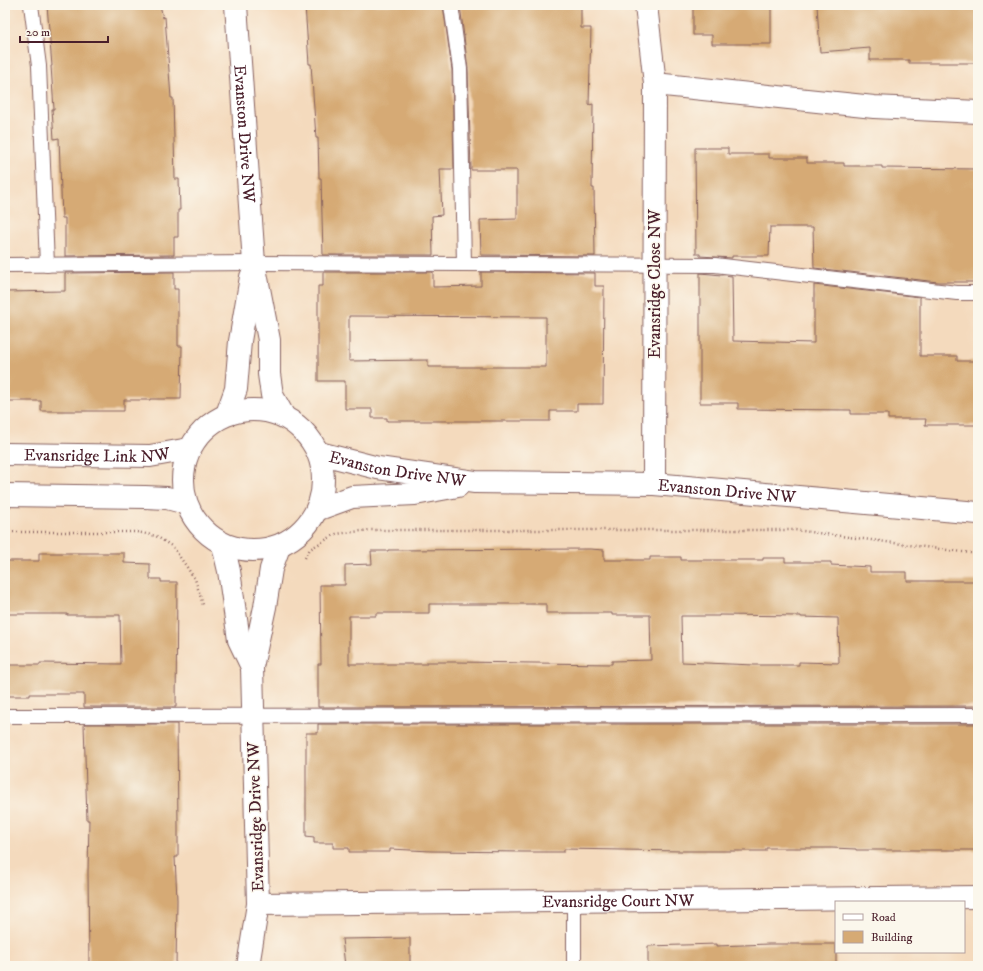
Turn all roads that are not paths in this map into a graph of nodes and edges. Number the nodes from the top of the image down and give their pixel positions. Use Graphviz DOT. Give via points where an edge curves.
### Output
graph roads {
  1 [pos="31,5"];
  2 [pos="236,5"];
  3 [pos="451,5"];
  4 [pos="646,5"];
  5 [pos="655,84"];
  6 [pos="978,112"];
  7 [pos="254,263"];
  8 [pos="464,264"];
  9 [pos="5,265"];
  10 [pos="47,265"];
  11 [pos="654,265"];
  12 [pos="978,293"];
  13 [pos="226,414"];
  14 [pos="283,416"];
  15 [pos="189,449"];
  16 [pos="319,453"];
  17 [pos="5,454"];
  18 [pos="476,482"];
  19 [pos="654,484"];
  20 [pos="5,495"];
  21 [pos="186,503"];
  22 [pos="319,509"];
  23 [pos="978,513"];
  24 [pos="223,544"];
  25 [pos="279,546"];
  26 [pos="252,667"];
  27 [pos="252,715"];
  28 [pos="978,715"];
  29 [pos="5,716"];
  30 [pos="978,897"];
  31 [pos="574,901"];
  32 [pos="258,904"];
  33 [pos="248,966"];
  34 [pos="574,966"];
  1 -- 10 [label="lane" via="39,66"];
  2 -- 7 [label="street, Evanston Drive NW"];
  3 -- 8 [label="lane" via="460,69"];
  4 -- 5 [label="street, Evansridge Close NW"];
  5 -- 6 [label="street" via="874,107"];
  5 -- 11 [label="street, Evansridge Close NW"];
  7 -- 8 [label="lane"];
  7 -- 10 [label="lane"];
  7 -- 13 [label="street, Evanston Drive NW" via="240,341 236,389"];
  7 -- 14 [label="street, Evanston Drive NW" via="269,340 272,395"];
  8 -- 11 [label="lane"];
  9 -- 10 [label="lane"];
  11 -- 12 [label="lane" via="715,265"];
  11 -- 19 [label="street, Evansridge Close NW"];
  13 -- 14 [label="street" via="255,409"];
  13 -- 15 [label="street" via="205,428"];
  14 -- 16 [label="street" via="305,431"];
  15 -- 17 [label="street, Evansridge Link NW" via="150,456"];
  15 -- 21 [label="street" via="182,476"];
  16 -- 18 [label="street, Evanston Drive NW" via="378,468"];
  16 -- 22 [label="street" via="325,481"];
  18 -- 19 [label="street, Evanston Drive NW"];
  18 -- 22 [label="street, Evanston Drive NW" via="415,494 352,497"];
  19 -- 23 [label="street, Evanston Drive NW"];
  20 -- 21 [label="street" via="145,497 167,498"];
  21 -- 24 [label="street" via="200,528"];
  22 -- 25 [label="street" via="303,532"];
  24 -- 25 [label="street" via="251,551"];
  24 -- 26 [label="street, Evansridge Drive NW" via="238,640"];
  25 -- 26 [label="street, Evansridge Drive NW" via="271,569"];
  26 -- 27 [label="street, Evansridge Drive NW"];
  27 -- 28 [label="lane"];
  27 -- 29 [label="lane"];
  27 -- 32 [label="street, Evansridge Drive NW"];
  30 -- 31 [label="street, Evansridge Court NW"];
  31 -- 32 [label="street, Evansridge Court NW"];
  31 -- 34 [label="lane"];
  32 -- 33 [label="street, Evansridge Drive NW"];
}
